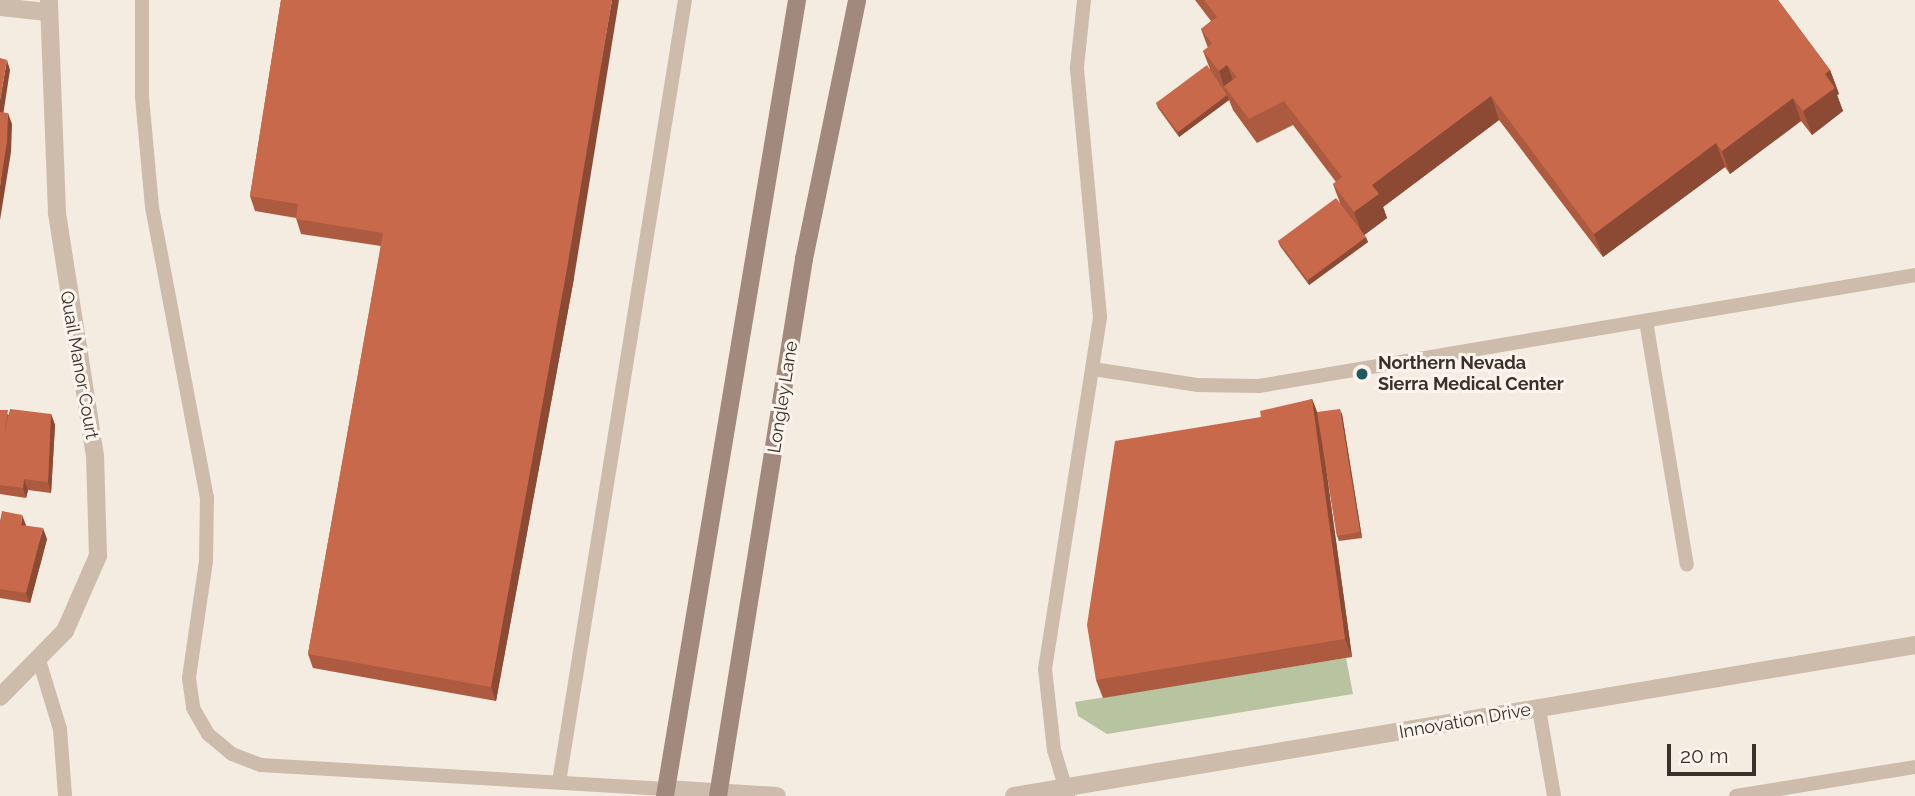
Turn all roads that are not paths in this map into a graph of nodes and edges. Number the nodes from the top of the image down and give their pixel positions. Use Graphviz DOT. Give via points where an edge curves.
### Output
graph roads {
  1 [pos="142,0"];
  2 [pos="685,0"];
  3 [pos="797,0"];
  4 [pos="857,0"];
  5 [pos="1084,0"];
  6 [pos="48,6"];
  7 [pos="0,7"];
  8 [pos="1915,275"];
  9 [pos="1646,321"];
  10 [pos="1093,369"];
  11 [pos="1687,565"];
  12 [pos="1915,645"];
  13 [pos="39,660"];
  14 [pos="0,697"];
  15 [pos="1539,709"];
  16 [pos="1915,767"];
  17 [pos="559,782"];
  18 [pos="666,792"];
  19 [pos="1067,792"];
  20 [pos="718,794"];
  21 [pos="65,796"];
  22 [pos="777,796"];
  23 [pos="1014,796"];
  24 [pos="1553,796"];
  25 [pos="1736,796"];
  1 -- 17 [label="lane" via="150,197 207,497 206,561 189,678 200,721 219,745 261,765"];
  2 -- 17 [label="lane"];
  3 -- 18 [label="main road"];
  4 -- 20 [label="main road, Longley Lane" via="804,259"];
  5 -- 10 [label="lane" via="1078,78 1101,294"];
  6 -- 7 [label="street"];
  6 -- 13 [label="street, Quail Manor Court" via="57,212 95,456 99,556 65,631"];
  8 -- 9 [label="lane"];
  9 -- 10 [label="lane" via="1259,386 1217,387"];
  9 -- 11 [label="lane"];
  10 -- 19 [label="lane" via="1045,655 1054,750"];
  12 -- 15 [label="street, Innovation Drive"];
  13 -- 14 [label="street, Quail Manor Court"];
  13 -- 21 [label="lane" via="60,729"];
  15 -- 19 [label="street, Innovation Drive"];
  15 -- 24 [label="lane"];
  16 -- 25 [label="lane"];
  17 -- 18 [label="lane"];
  18 -- 20 [label="street"];
  19 -- 23 [label="street, Innovation Drive"];
  20 -- 22 [label="street"];
}
